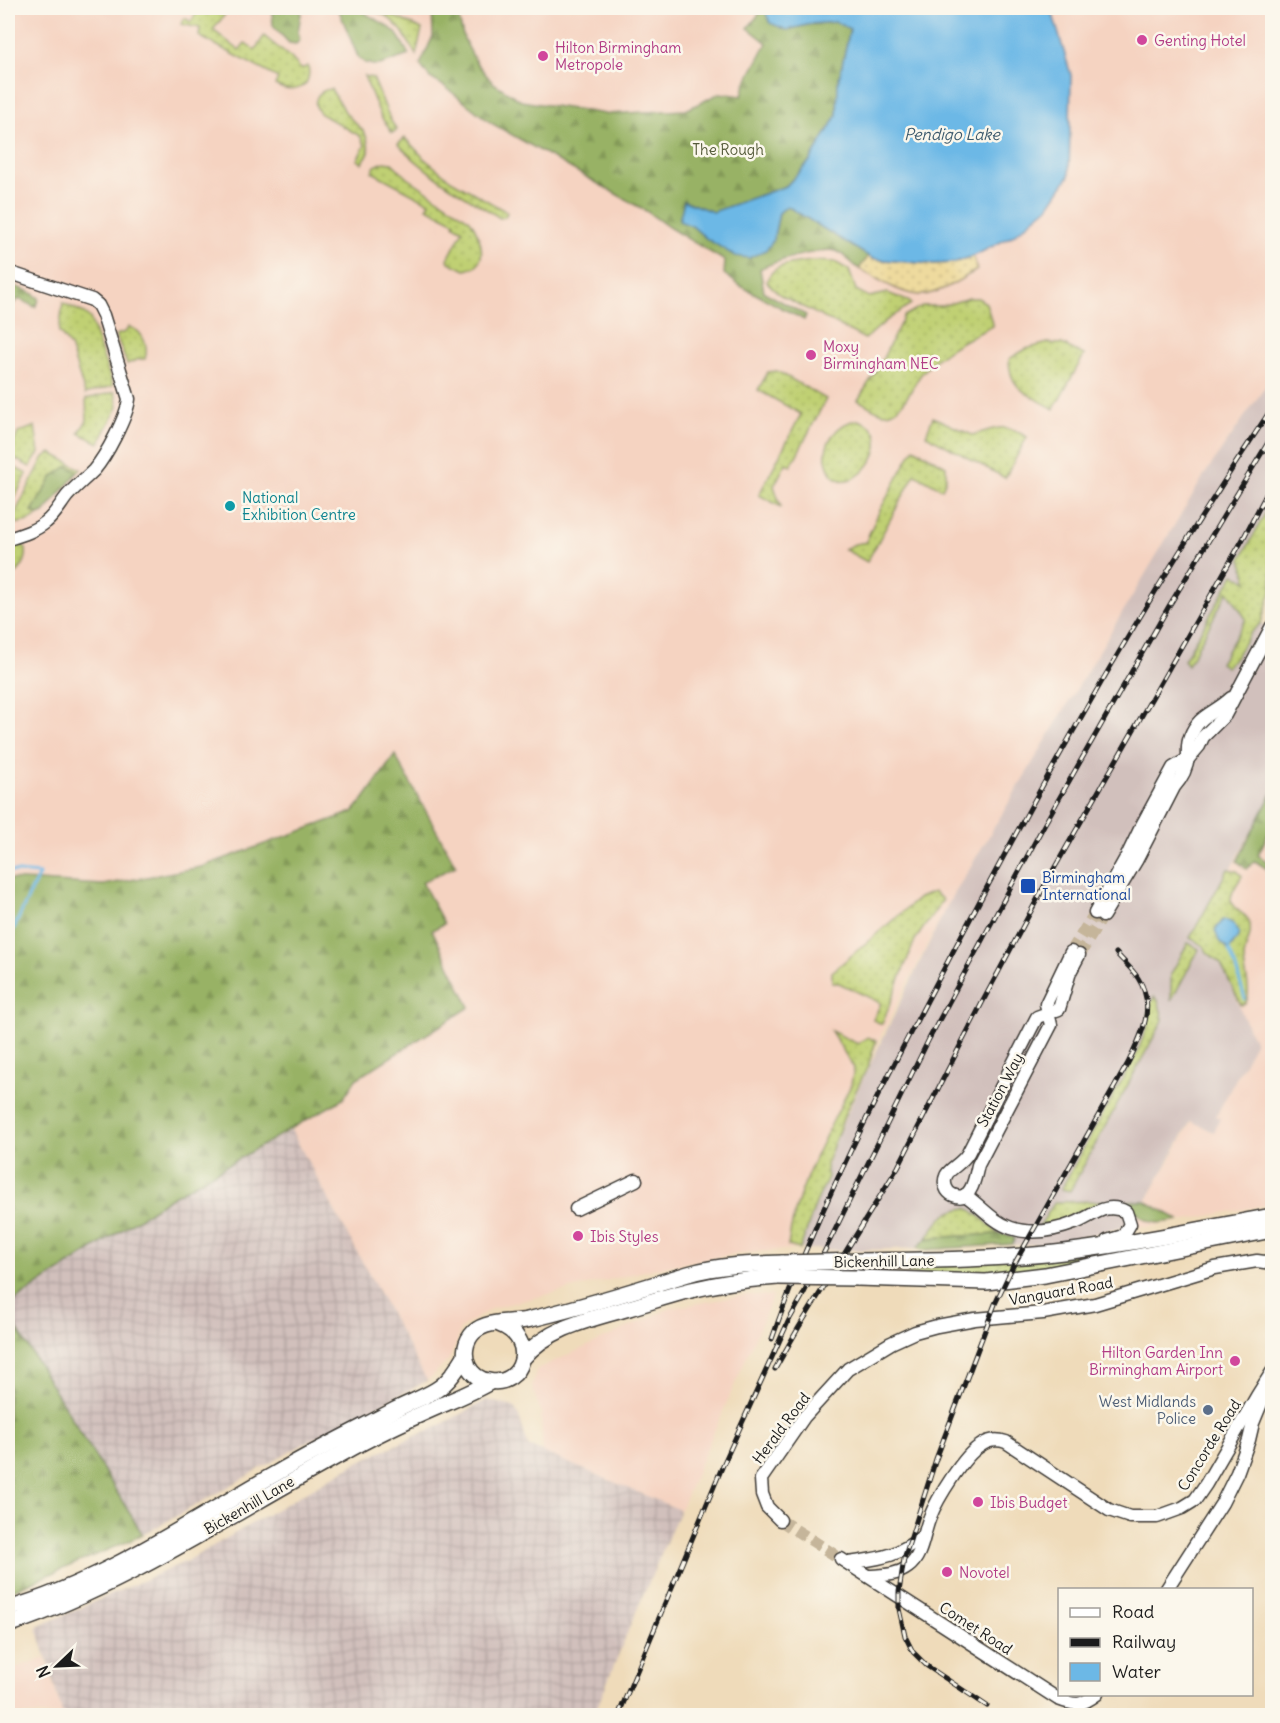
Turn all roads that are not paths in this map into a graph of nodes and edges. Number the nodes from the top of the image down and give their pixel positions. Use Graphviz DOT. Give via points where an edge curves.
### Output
graph roads {
  1 [pos="8,272"];
  2 [pos="8,539"];
  3 [pos="1272,626"];
  4 [pos="1099,914"];
  5 [pos="1075,954"];
  6 [pos="1049,1013"];
  7 [pos="958,1166"];
  8 [pos="636,1180"];
  9 [pos="974,1181"];
  10 [pos="965,1195"];
  11 [pos="576,1209"];
  12 [pos="1272,1216"];
  13 [pos="1272,1230"];
  14 [pos="1084,1249"];
  15 [pos="1272,1261"];
  16 [pos="780,1270"];
  17 [pos="499,1324"];
  18 [pos="891,1343"];
  19 [pos="465,1356"];
  20 [pos="522,1362"];
  21 [pos="1272,1374"];
  22 [pos="490,1382"];
  23 [pos="780,1520"];
  24 [pos="922,1536"];
  25 [pos="869,1576"];
  26 [pos="1167,1588"];
  27 [pos="8,1609"];
  28 [pos="8,1625"];
  29 [pos="1096,1696"];
  1 -- 2 [label="street" via="92,300 99,306 129,399 123,420 93,470 45,523"];
  3 -- 4 [label="street" via="1225,715 1188,759 1183,777 1136,861"];
  5 -- 6 [label="street, Station Way" via="1046,1004"];
  6 -- 7 [label="street, Station Way" via="1037,1017"];
  6 -- 9 [label="street, Station Way" via="1051,1025 978,1165"];
  7 -- 9 [label="street" via="970,1172"];
  7 -- 10 [label="street" via="948,1172 945,1183 955,1196"];
  8 -- 11 [label="street"];
  9 -- 10 [label="street"];
  10 -- 14 [label="street" via="1010,1228 1031,1232 1054,1230 1107,1208 1126,1212 1130,1224 1123,1236"];
  12 -- 14 [label="main road, Bickenhill Lane"];
  13 -- 16 [label="main road, Bickenhill Lane, bridge" via="986,1282 856,1278"];
  14 -- 16 [label="main road, Bickenhill Lane, bridge"];
  15 -- 18 [label="street, Vanguard Road" via="1215,1268 1095,1304 937,1326"];
  16 -- 17 [label="main road, Bickenhill Lane" via="744,1264 693,1273 568,1311"];
  16 -- 20 [label="main road, Bickenhill Lane" via="690,1290 578,1323 540,1341"];
  17 -- 19 [label="main road" via="475,1332 468,1340"];
  17 -- 20 [label="main road" via="516,1334 523,1346"];
  18 -- 23 [label="street, Herald Road" via="849,1370 804,1417 761,1479 767,1507"];
  19 -- 22 [label="main road" via="473,1373"];
  19 -- 27 [label="main road, Bickenhill Lane" via="435,1391 275,1473 142,1551 77,1583"];
  20 -- 22 [label="main road" via="509,1377"];
  21 -- 24 [label="street, Concorde Road" via="1195,1500 1182,1508 1156,1517 1130,1517 1109,1510 1000,1440 979,1446 965,1460 939,1499"];
  21 -- 26 [label="street" via="1237,1473"];
  22 -- 28 [label="main road, Bickenhill Lane" via="356,1445 101,1588"];
  24 -- 25 [label="street" via="920,1551 910,1566 894,1575"];
  24 -- 25 [label="street, Comet Road" via="887,1558 844,1561"];
  25 -- 29 [label="street, Comet Road" via="1058,1699 1073,1705"];
}
